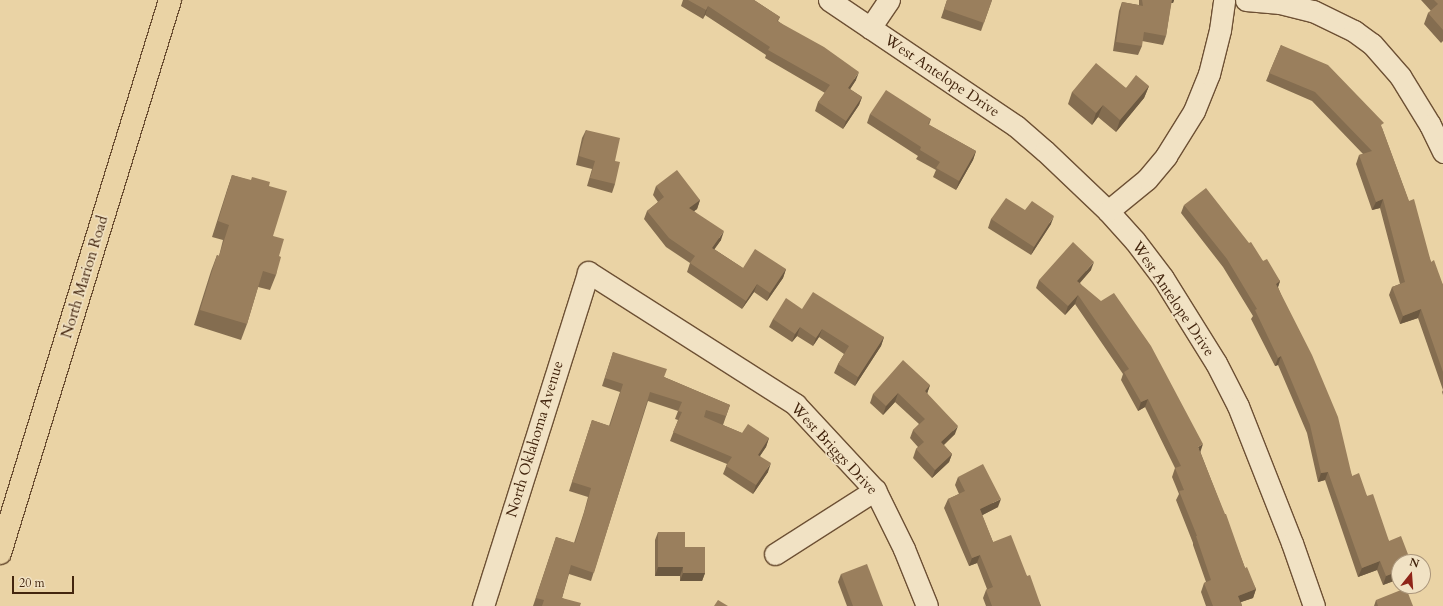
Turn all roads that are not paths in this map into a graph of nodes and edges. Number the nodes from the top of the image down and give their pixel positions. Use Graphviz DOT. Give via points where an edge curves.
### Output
graph roads {
  1 [pos="170,0"];
  2 [pos="830,0"];
  3 [pos="889,0"];
  4 [pos="1224,0"];
  5 [pos="1246,0"];
  6 [pos="870,28"];
  7 [pos="1443,152"];
  8 [pos="1108,211"];
  9 [pos="588,272"];
  10 [pos="875,490"];
  11 [pos="0,554"];
  12 [pos="775,554"];
  13 [pos="483,606"];
  14 [pos="927,606"];
  15 [pos="1314,606"];
  1 -- 11 [label="main road, North Marion Road"];
  2 -- 6 [label="street, West Antelope Drive"];
  3 -- 6 [label="street"];
  4 -- 8 [label="street" via="1220,30 1209,74 1194,111 1166,156 1146,179"];
  5 -- 7 [label="street" via="1280,3 1313,11 1354,31 1372,44 1400,76"];
  6 -- 8 [label="street, West Antelope Drive" via="1016,126"];
  8 -- 15 [label="street, West Antelope Drive" via="1163,278 1216,362 1238,406"];
  9 -- 10 [label="street, West Briggs Drive" via="795,404"];
  9 -- 13 [label="street, North Oklahoma Avenue"];
  10 -- 12 [label="street"];
  10 -- 14 [label="street, West Briggs Drive" via="904,549"];
}
